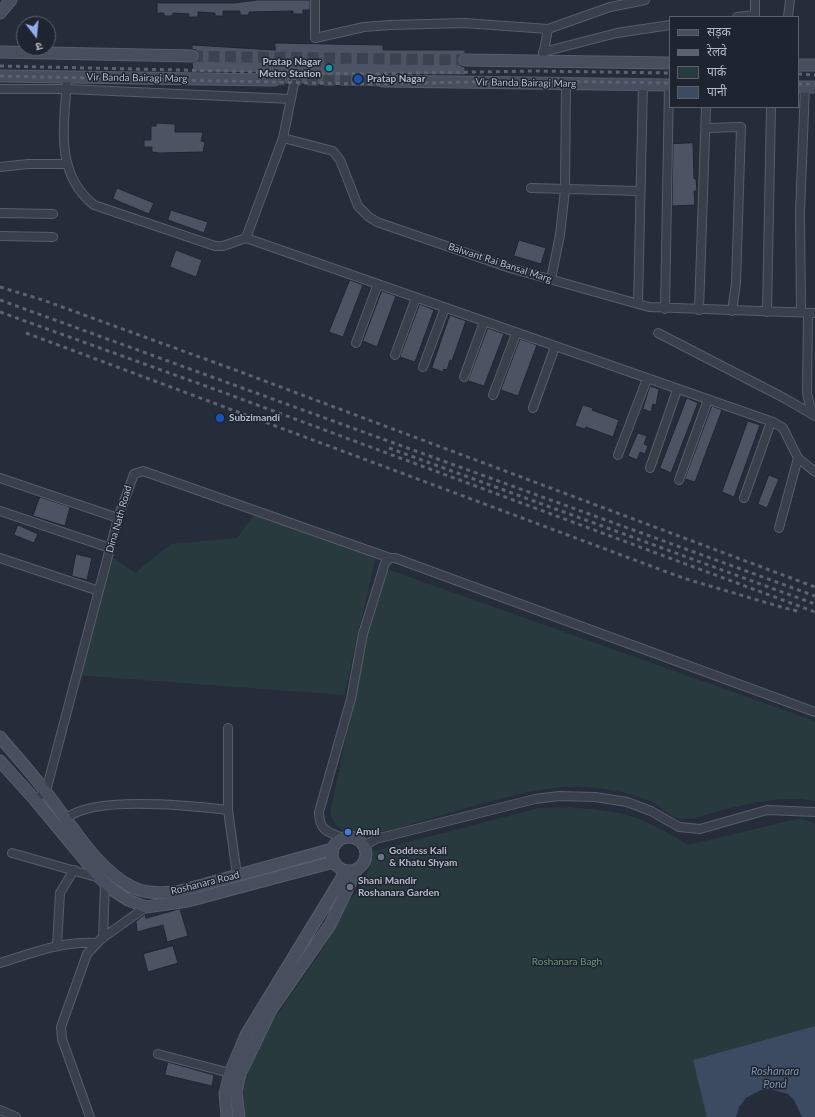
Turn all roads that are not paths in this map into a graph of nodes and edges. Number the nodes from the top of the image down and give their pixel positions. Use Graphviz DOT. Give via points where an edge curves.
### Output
graph roads {
  1 [pos="11,0"];
  2 [pos="315,0"];
  3 [pos="645,0"];
  4 [pos="755,0"];
  5 [pos="790,0"];
  6 [pos="619,2"];
  7 [pos="0,13"];
  8 [pos="755,16"];
  9 [pos="788,16"];
  10 [pos="669,25"];
  11 [pos="548,29"];
  12 [pos="0,52"];
  13 [pos="192,56"];
  14 [pos="543,56"];
  15 [pos="465,60"];
  16 [pos="669,63"];
  17 [pos="799,65"];
  18 [pos="815,65"];
  19 [pos="0,76"];
  20 [pos="67,77"];
  21 [pos="274,80"];
  22 [pos="383,81"];
  23 [pos="294,84"];
  24 [pos="566,84"];
  25 [pos="643,85"];
  26 [pos="669,85"];
  27 [pos="806,87"];
  28 [pos="67,88"];
  29 [pos="0,89"];
  30 [pos="290,99"];
  31 [pos="669,108"];
  32 [pos="706,108"];
  33 [pos="771,108"];
  34 [pos="706,128"];
  35 [pos="283,138"];
  36 [pos="66,164"];
  37 [pos="0,167"];
  38 [pos="531,188"];
  39 [pos="565,190"];
  40 [pos="640,191"];
  41 [pos="0,213"];
  42 [pos="53,214"];
  43 [pos="0,236"];
  44 [pos="54,237"];
  45 [pos="246,238"];
  46 [pos="550,279"];
  47 [pos="378,284"];
  48 [pos="416,298"];
  49 [pos="638,303"];
  50 [pos="445,308"];
  51 [pos="665,309"];
  52 [pos="699,310"];
  53 [pos="732,311"];
  54 [pos="767,312"];
  55 [pos="808,312"];
  56 [pos="484,322"];
  57 [pos="658,333"];
  58 [pos="516,334"];
  59 [pos="356,343"];
  60 [pos="555,347"];
  61 [pos="395,355"];
  62 [pos="423,367"];
  63 [pos="464,377"];
  64 [pos="647,379"];
  65 [pos="677,390"];
  66 [pos="493,395"];
  67 [pos="708,400"];
  68 [pos="532,408"];
  69 [pos="815,416"];
  70 [pos="771,422"];
  71 [pos="618,455"];
  72 [pos="798,458"];
  73 [pos="650,468"];
  74 [pos="815,472"];
  75 [pos="0,478"];
  76 [pos="678,480"];
  77 [pos="744,498"];
  78 [pos="0,511"];
  79 [pos="118,518"];
  80 [pos="779,528"];
  81 [pos="110,548"];
  82 [pos="0,558"];
  83 [pos="390,558"];
  84 [pos="99,591"];
  85 [pos="815,712"];
  86 [pos="228,728"];
  87 [pos="0,737"];
  88 [pos="0,761"];
  89 [pos="46,791"];
  90 [pos="35,800"];
  91 [pos="228,810"];
  92 [pos="815,812"];
  93 [pos="66,819"];
  94 [pos="343,838"];
  95 [pos="364,846"];
  96 [pos="332,850"];
  97 [pos="12,853"];
  98 [pos="334,862"];
  99 [pos="74,870"];
  100 [pos="351,870"];
  101 [pos="237,875"];
  102 [pos="103,881"];
  103 [pos="146,907"];
  104 [pos="103,938"];
  105 [pos="96,943"];
  106 [pos="57,945"];
  107 [pos="0,963"];
  108 [pos="158,1054"];
  109 [pos="230,1073"];
  110 [pos="0,1110"];
  111 [pos="16,1117"];
  112 [pos="90,1117"];
  113 [pos="227,1117"];
  114 [pos="239,1117"];
  1 -- 7 [label="street"];
  2 -- 11 [label="street" via="315,38 364,27 390,25 464,24"];
  3 -- 6 [label="street"];
  4 -- 8 [label="street"];
  5 -- 9 [label="street"];
  6 -- 11 [label="street"];
  10 -- 14 [label="street" via="617,33"];
  11 -- 14 [label="street"];
  12 -- 13 [label="street"];
  14 -- 15 [label="street"];
  14 -- 16 [label="street"];
  17 -- 18 [label="street"];
  19 -- 20 [label="street, Vir Banda Bairagi Marg"];
  20 -- 21 [label="street, Vir Banda Bairagi Marg"];
  20 -- 28 [label="street"];
  22 -- 24 [label="street, Vir Banda Bairagi Marg"];
  23 -- 30 [label="street"];
  24 -- 25 [label="street, Vir Banda Bairagi Marg"];
  24 -- 39 [label="street"];
  25 -- 26 [label="street, Vir Banda Bairagi Marg"];
  25 -- 40 [label="street"];
  27 -- 55 [label="street" via="800,212"];
  28 -- 29 [label="street"];
  28 -- 30 [label="street"];
  28 -- 36 [label="street" via="64,151"];
  30 -- 35 [label="street"];
  31 -- 51 [label="street"];
  32 -- 34 [label="street"];
  33 -- 54 [label="street"];
  34 -- 52 [label="street"];
  34 -- 53 [label="street" via="741,127 736,283"];
  35 -- 45 [label="street"];
  35 -- 46 [label="street, Balwant Rai Bansal Marg" via="333,151 340,160 358,206 369,217 510,268"];
  36 -- 37 [label="street"];
  36 -- 45 [label="street" via="81,192 94,205 215,246"];
  38 -- 39 [label="street"];
  39 -- 40 [label="street"];
  39 -- 46 [label="street" via="560,235"];
  40 -- 49 [label="street"];
  41 -- 42 [label="street"];
  43 -- 44 [label="street"];
  45 -- 47 [label="street"];
  46 -- 49 [label="street, Balwant Rai Bansal Marg"];
  47 -- 48 [label="street"];
  47 -- 59 [label="street"];
  48 -- 50 [label="street"];
  48 -- 61 [label="street"];
  49 -- 51 [label="street, Balwant Rai Bansal Marg"];
  50 -- 56 [label="street"];
  50 -- 62 [label="street"];
  51 -- 52 [label="street, Balwant Rai Bansal Marg"];
  52 -- 53 [label="street, Balwant Rai Bansal Marg"];
  53 -- 54 [label="street, Balwant Rai Bansal Marg"];
  54 -- 55 [label="street, Balwant Rai Bansal Marg"];
  55 -- 69 [label="street" via="807,393"];
  56 -- 58 [label="street"];
  56 -- 63 [label="street"];
  57 -- 69 [label="street"];
  58 -- 60 [label="street"];
  58 -- 66 [label="street"];
  60 -- 64 [label="street"];
  60 -- 68 [label="street"];
  64 -- 65 [label="street"];
  64 -- 71 [label="street"];
  65 -- 67 [label="street"];
  65 -- 73 [label="street"];
  67 -- 70 [label="street"];
  67 -- 76 [label="street"];
  70 -- 72 [label="street" via="783,428"];
  70 -- 77 [label="street"];
  72 -- 74 [label="street"];
  72 -- 80 [label="street"];
  75 -- 79 [label="street"];
  78 -- 81 [label="street"];
  79 -- 81 [label="street, Dina Nath Road"];
  79 -- 83 [label="street, Dina Nath Road" via="132,478 139,471 143,471"];
  81 -- 84 [label="street, Dina Nath Road"];
  82 -- 84 [label="street"];
  83 -- 85 [label="street" via="403,560"];
  83 -- 94 [label="street" via="385,562 363,634 351,699 319,812 320,824 325,831"];
  84 -- 89 [label="street, Dina Nath Road"];
  86 -- 91 [label="street"];
  87 -- 89 [label="street, Roshanara Road"];
  88 -- 90 [label="street, Roshanara Road"];
  89 -- 90 [label="street"];
  89 -- 93 [label="street, Roshanara Road"];
  90 -- 102 [label="street, Roshanara Road"];
  91 -- 93 [label="street" via="189,806 107,805 80,809"];
  91 -- 101 [label="street"];
  92 -- 95 [label="street" via="768,810 700,829 679,827 651,811 627,802 594,796 559,796 494,809 376,840"];
  93 -- 101 [label="street, Roshanara Road" via="101,862 134,888 161,894 177,892"];
  94 -- 95 [label="street" via="356,838"];
  94 -- 96 [label="street" via="337,841"];
  95 -- 100 [label="street" via="363,863"];
  96 -- 98 [label="street"];
  96 -- 101 [label="street, Roshanara Road"];
  97 -- 99 [label="street"];
  98 -- 100 [label="street" via="339,868"];
  98 -- 103 [label="street, Roshanara Road" via="188,901"];
  99 -- 102 [label="street"];
  99 -- 106 [label="street" via="60,893"];
  100 -- 109 [label="street" via="246,1036"];
  100 -- 114 [label="street" via="330,925 271,1010 240,1074 236,1092"];
  102 -- 103 [label="street, Roshanara Road" via="128,900"];
  102 -- 104 [label="street"];
  103 -- 104 [label="street"];
  104 -- 105 [label="street"];
  105 -- 106 [label="street"];
  105 -- 112 [label="street" via="84,961 61,1027"];
  106 -- 107 [label="street"];
  108 -- 109 [label="street"];
  109 -- 113 [label="street" via="225,1094"];
  110 -- 111 [label="street"];
}
